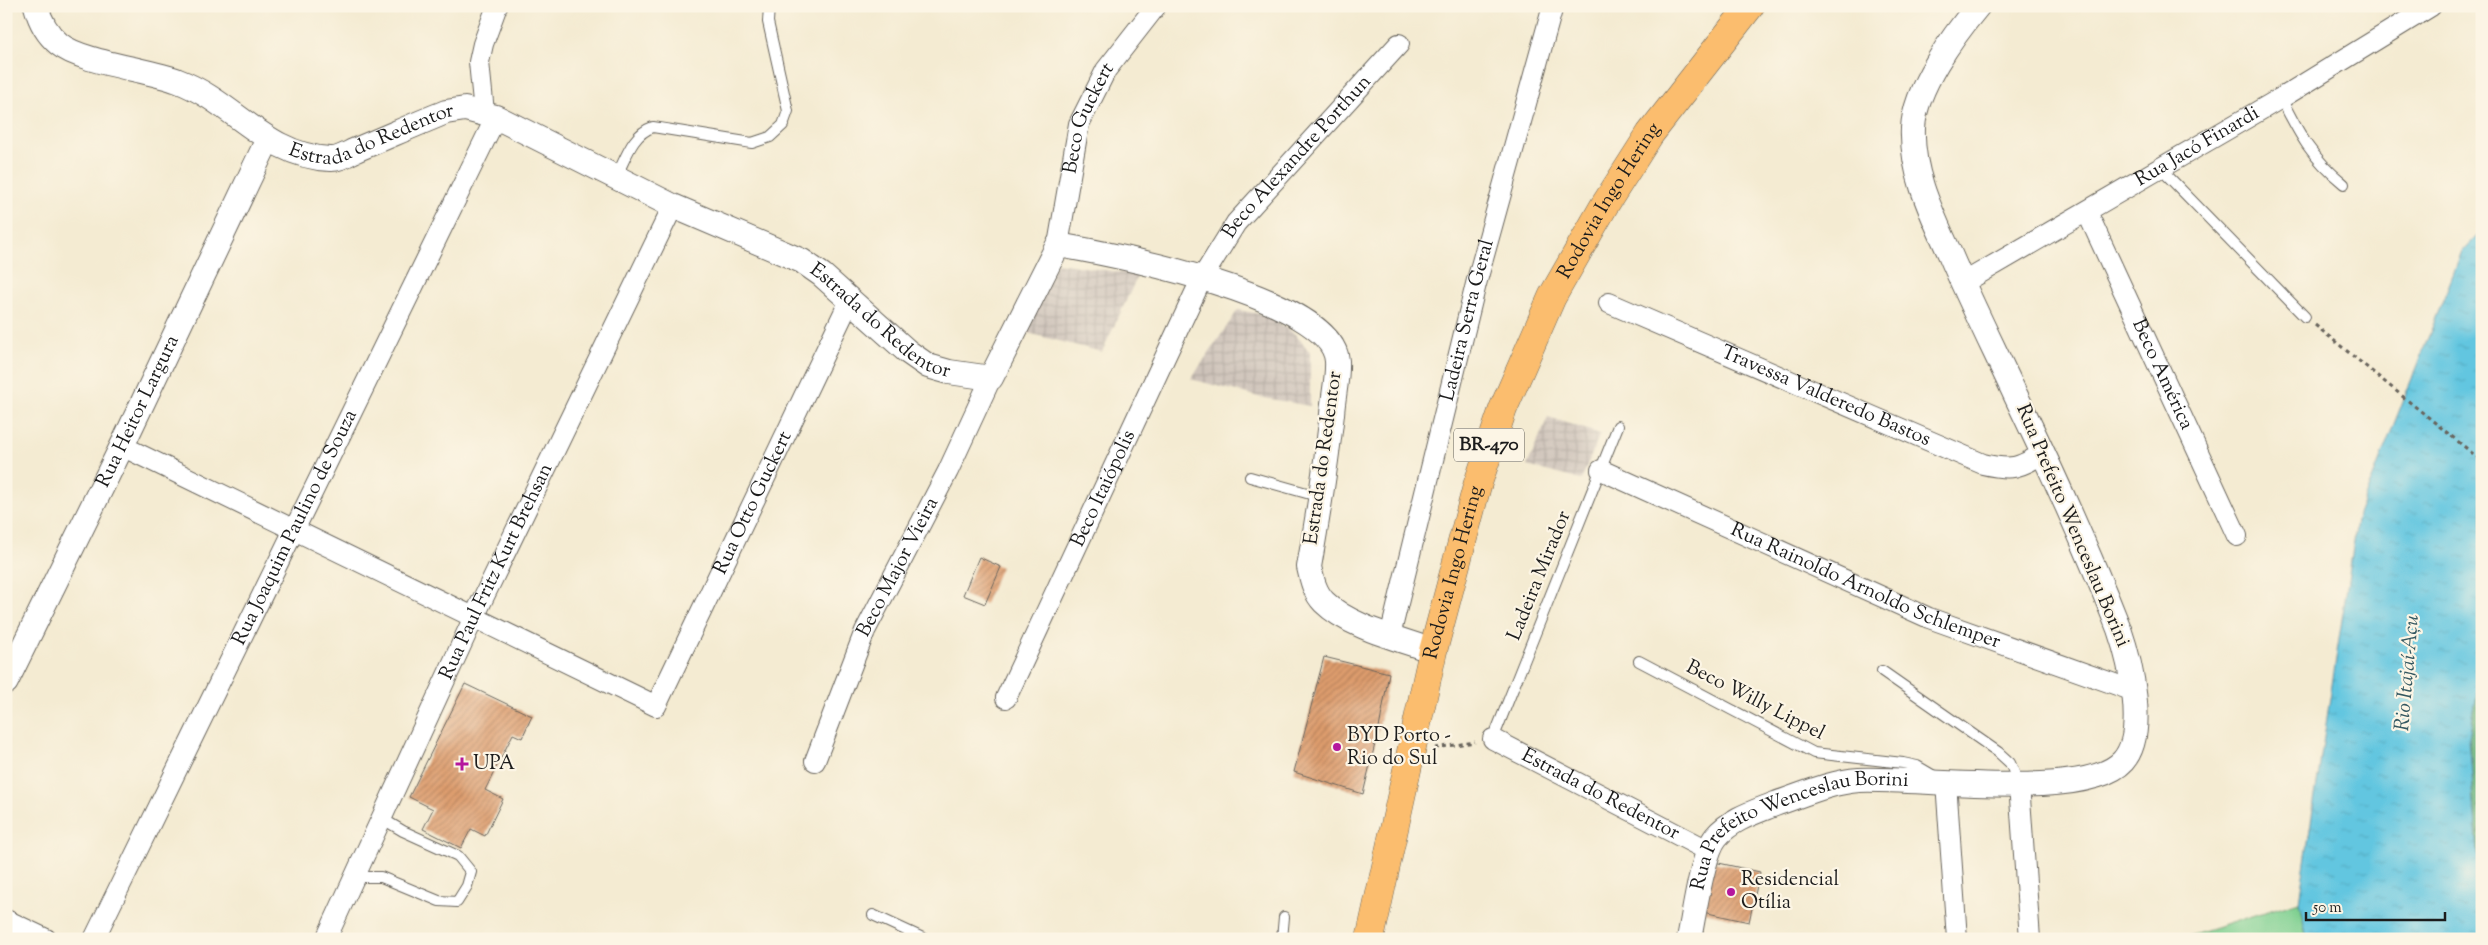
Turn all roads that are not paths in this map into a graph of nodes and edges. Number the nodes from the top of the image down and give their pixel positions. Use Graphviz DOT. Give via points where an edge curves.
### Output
graph roads {
  1 [pos="36,6"];
  2 [pos="497,6"];
  3 [pos="769,6"];
  4 [pos="1156,6"];
  5 [pos="1553,6"];
  6 [pos="1750,6"];
  7 [pos="1978,6"];
  8 [pos="2424,8"];
  9 [pos="1399,44"];
  10 [pos="2281,98"];
  11 [pos="490,115"];
  12 [pos="268,140"];
  13 [pos="2161,169"];
  14 [pos="616,177"];
  15 [pos="2344,184"];
  16 [pos="673,206"];
  17 [pos="2087,212"];
  18 [pos="1058,245"];
  19 [pos="1202,278"];
  20 [pos="1962,283"];
  21 [pos="850,300"];
  22 [pos="1609,303"];
  23 [pos="2305,317"];
  24 [pos="991,378"];
  25 [pos="1618,426"];
  26 [pos="122,446"];
  27 [pos="2044,453"];
  28 [pos="1601,470"];
  29 [pos="1250,477"];
  30 [pos="1322,497"];
  31 [pos="294,530"];
  32 [pos="2237,536"];
  33 [pos="474,617"];
  34 [pos="1390,636"];
  35 [pos="1433,651"];
  36 [pos="1639,661"];
  37 [pos="1882,672"];
  38 [pos="6,682"];
  39 [pos="2134,691"];
  40 [pos="1006,698"];
  41 [pos="1493,739"];
  42 [pos="815,761"];
  43 [pos="1946,782"];
  44 [pos="2019,784"];
  45 [pos="381,818"];
  46 [pos="1709,850"];
  47 [pos="354,877"];
  48 [pos="873,915"];
  49 [pos="1284,917"];
  50 [pos="6,920"];
  51 [pos="46,939"];
  52 [pos="94,939"];
  53 [pos="326,939"];
  54 [pos="925,939"];
  55 [pos="1282,939"];
  56 [pos="1370,939"];
  57 [pos="1689,939"];
  58 [pos="1957,939"];
  59 [pos="2030,939"];
  1 -- 12 [label="street, Estrada do Redentor" via="45,29 60,45 201,90"];
  2 -- 11 [label="street" via="482,44 479,62"];
  3 -- 14 [label="lane" via="768,22 788,111 783,125 770,137 752,143 653,127 636,137"];
  4 -- 18 [label="street, Beco Guckert" via="1106,70 1079,124"];
  5 -- 34 [label="street, Ladeira Serra Geral" via="1476,284"];
  6 -- 35 [label="highway, Rodovia Ingo Hering / BR-470" via="1650,134 1552,297 1488,449"];
  7 -- 20 [label="street, Rua Prefeito Wenceslau Borini" via="1930,76 1918,100 1913,127 1913,152 1930,209"];
  8 -- 10 [label="street, Rua Jacó Finardi"];
  9 -- 19 [label="street, Beco Alexandre Porthun" via="1236,223"];
  10 -- 13 [label="street, Rua Jacó Finardi"];
  10 -- 15 [label="lane" via="2312,154"];
  11 -- 12 [label="street, Estrada do Redentor" via="465,108 446,112 333,160 308,157"];
  11 -- 14 [label="street, Estrada do Redentor"];
  11 -- 31 [label="street, Rua Joaquim Paulino de Souza"];
  12 -- 26 [label="street, Rua Heitor Largura"];
  13 -- 17 [label="street, Rua Jacó Finardi"];
  13 -- 23 [label="lane"];
  14 -- 16 [label="street, Estrada do Redentor"];
  16 -- 21 [label="street, Estrada do Redentor" via="802,261 822,274"];
  16 -- 33 [label="street, Rua Paul Fritz Kurt Brehsan"];
  17 -- 20 [label="street, Rua Jacó Finardi"];
  17 -- 32 [label="street, Beco América"];
  18 -- 19 [label="street, Estrada do Redentor"];
  18 -- 24 [label="street"];
  19 -- 30 [label="street, Estrada do Redentor" via="1298,315 1316,327 1332,344 1338,360"];
  19 -- 40 [label="street, Beco Itaiópolis"];
  20 -- 27 [label="street, Rua Prefeito Wenceslau Borini"];
  21 -- 24 [label="street, Estrada do Redentor" via="928,366"];
  21 -- 33 [label="street, Rua Otto Guckert" via="656,706"];
  22 -- 27 [label="street, Travessa Valderedo Bastos" via="1983,464 2019,467"];
  24 -- 42 [label="street, Beco Major Vieira" via="948,471 865,630"];
  25 -- 28 [label="lane, Ladeira Mirador"];
  26 -- 31 [label="street"];
  26 -- 38 [label="street, Rua Heitor Largura"];
  27 -- 39 [label="street, Rua Prefeito Wenceslau Borini" via="2119,629"];
  28 -- 39 [label="street, Rua Rainoldo Arnoldo Schlemper" via="1930,618"];
  28 -- 41 [label="lane, Ladeira Mirador"];
  29 -- 30 [label="lane"];
  30 -- 34 [label="street, Estrada do Redentor" via="1310,567 1313,584 1323,602 1342,617"];
  31 -- 33 [label="street"];
  31 -- 52 [label="street, Rua Joaquim Paulino de Souza"];
  33 -- 45 [label="street, Rua Paul Fritz Kurt Brehsan"];
  34 -- 35 [label="street, Estrada do Redentor"];
  35 -- 56 [label="highway, Rodovia Ingo Hering / BR-470"];
  36 -- 43 [label="lane, Beco Willy Lippel" via="1814,753 1917,766"];
  37 -- 44 [label="lane" via="1998,752 2010,763"];
  39 -- 44 [label="street, Rua Prefeito Wenceslau Borini" via="2131,745 2124,760 2110,772 2090,779"];
  41 -- 46 [label="street, Estrada do Redentor"];
  43 -- 44 [label="street, Rua Prefeito Wenceslau Borini"];
  43 -- 46 [label="street, Rua Prefeito Wenceslau Borini" via="1858,780 1814,790 1741,818 1716,837"];
  43 -- 58 [label="street"];
  44 -- 59 [label="street"];
  45 -- 47 [label="street, Rua Paul Fritz Kurt Brehsan"];
  45 -- 47 [label="lane" via="458,856 471,872 467,886 457,902 438,901 381,876"];
  46 -- 57 [label="street, Rua Prefeito Wenceslau Borini"];
  47 -- 53 [label="street, Rua Paul Fritz Kurt Brehsan"];
  48 -- 54 [label="lane"];
  49 -- 55 [label="lane"];
  50 -- 51 [label="street"];
}
